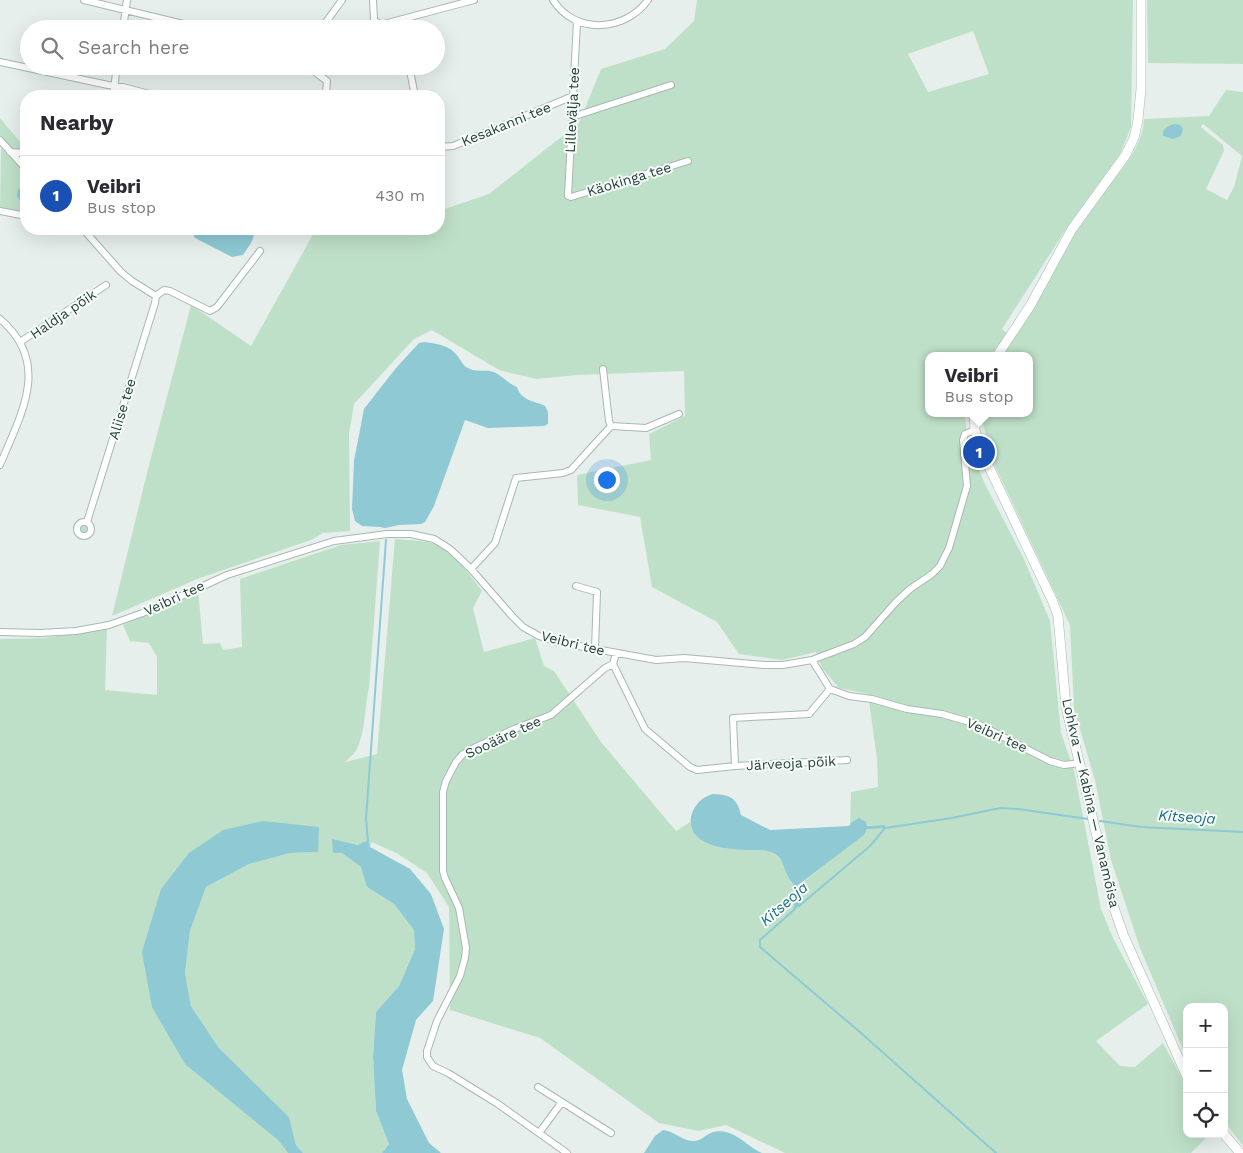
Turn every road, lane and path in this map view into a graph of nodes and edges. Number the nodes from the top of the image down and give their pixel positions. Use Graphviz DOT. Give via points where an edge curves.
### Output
graph roads {
  1 [pos="84,0"];
  2 [pos="127,0"];
  3 [pos="342,0"];
  4 [pos="373,0"];
  5 [pos="474,0"];
  6 [pos="553,0"];
  7 [pos="648,0"];
  8 [pos="1141,0"];
  9 [pos="125,10"];
  10 [pos="124,20"];
  11 [pos="167,20"];
  12 [pos="328,20"];
  13 [pos="374,20"];
  14 [pos="407,20"];
  15 [pos="577,21"];
  16 [pos="0,62"];
  17 [pos="20,66"];
  18 [pos="62,75"];
  19 [pos="116,75"];
  20 [pos="319,75"];
  21 [pos="411,75"];
  22 [pos="670,85"];
  23 [pos="114,86"];
  24 [pos="114,90"];
  25 [pos="135,90"];
  26 [pos="326,90"];
  27 [pos="414,90"];
  28 [pos="572,96"];
  29 [pos="572,117"];
  30 [pos="0,140"];
  31 [pos="445,147"];
  32 [pos="10,152"];
  33 [pos="20,153"];
  34 [pos="688,161"];
  35 [pos="20,163"];
  36 [pos="571,197"];
  37 [pos="0,211"];
  38 [pos="20,215"];
  39 [pos="88,235"];
  40 [pos="260,251"];
  41 [pos="106,285"];
  42 [pos="156,296"];
  43 [pos="0,319"];
  44 [pos="20,342"];
  45 [pos="1000,352"];
  46 [pos="603,369"];
  47 [pos="679,414"];
  48 [pos="974,417"];
  49 [pos="611,426"];
  50 [pos="975,430"];
  51 [pos="0,465"];
  52 [pos="87,522"];
  53 [pos="471,569"];
  54 [pos="576,586"];
  55 [pos="0,632"];
  56 [pos="595,649"];
  57 [pos="616,653"];
  58 [pos="812,660"];
  59 [pos="613,664"];
  60 [pos="830,689"];
  61 [pos="847,760"];
  62 [pos="1080,763"];
  63 [pos="735,766"];
  64 [pos="1183,1068"];
  65 [pos="538,1087"];
  66 [pos="562,1102"];
  67 [pos="539,1133"];
  68 [pos="611,1133"];
  69 [pos="1227,1138"];
  70 [pos="566,1153"];
  71 [pos="1240,1153"];
  1 -- 9 [label="street"];
  2 -- 9 [label="street"];
  3 -- 12 [label="street"];
  4 -- 13 [label="street"];
  5 -- 14 [label="street"];
  6 -- 15 [label="street" via="564,13"];
  7 -- 15 [label="street" via="636,13 617,23 596,26"];
  8 -- 45 [label="street" via="1141,89 1134,138 1125,156 1072,229 1030,306"];
  9 -- 10 [label="street"];
  9 -- 11 [label="street"];
  15 -- 28 [label="street, Lillevälja tee"];
  16 -- 17 [label="street"];
  18 -- 23 [label="street"];
  19 -- 23 [label="street"];
  20 -- 26 [label="street" via="327,81"];
  21 -- 27 [label="street"];
  22 -- 29 [label="street"];
  23 -- 24 [label="street"];
  23 -- 25 [label="street"];
  28 -- 29 [label="street, Lillevälja tee"];
  28 -- 31 [label="street, Kesakanni tee"];
  29 -- 36 [label="street, Lillevälja tee" via="568,196"];
  30 -- 32 [label="street"];
  32 -- 33 [label="street"];
  32 -- 35 [label="street"];
  34 -- 36 [label="street, Käokinga tee"];
  37 -- 38 [label="street"];
  39 -- 42 [label="street" via="121,272"];
  40 -- 42 [label="street" via="218,307 210,311 170,291 164,290"];
  41 -- 44 [label="street, Haldja põik"];
  42 -- 52 [label="street, Aliise tee"];
  43 -- 44 [label="street"];
  44 -- 51 [label="street" via="28,366 29,385"];
  46 -- 49 [label="street"];
  47 -- 49 [label="street" via="646,428"];
  48 -- 50 [label="street, Lohkva — Kabina — Vanamõisa"];
  49 -- 53 [label="street" via="571,470 516,478 496,543"];
  50 -- 58 [label="street, Veibri tee" via="966,434 963,440 967,486 949,548 940,566 896,602 865,637"];
  50 -- 62 [label="street, Lohkva — Kabina — Vanamõisa" via="986,461 1058,616 1066,707"];
  53 -- 55 [label="street, Veibri tee" via="434,539 412,534 334,541 212,580 151,610 109,625 40,634"];
  53 -- 56 [label="street, Veibri tee" via="523,627 557,642"];
  54 -- 56 [label="street" via="597,592"];
  56 -- 57 [label="street, Veibri tee"];
  57 -- 58 [label="street, Veibri tee" via="656,660 684,658 764,665"];
  57 -- 59 [label="street"];
  58 -- 60 [label="street"];
  59 -- 63 [label="street, Järveoja põik" via="650,734 697,770"];
  59 -- 67 [label="street, Sooääre tee" via="551,715 463,754 450,772 443,792 443,871 459,908 466,958 438,1021 427,1056 433,1066 498,1104"];
  60 -- 62 [label="street, Veibri tee" via="980,725 1050,761 1064,765"];
  60 -- 63 [label="street" via="809,714 733,718"];
  61 -- 63 [label="street, Järveoja põik"];
  62 -- 64 [label="street, Lohkva — Kabina — Vanamõisa" via="1114,908"];
  65 -- 66 [label="street"];
  66 -- 67 [label="street"];
  66 -- 68 [label="street"];
  67 -- 70 [label="street, Sooääre tee"];
  69 -- 71 [label="street"];
}
